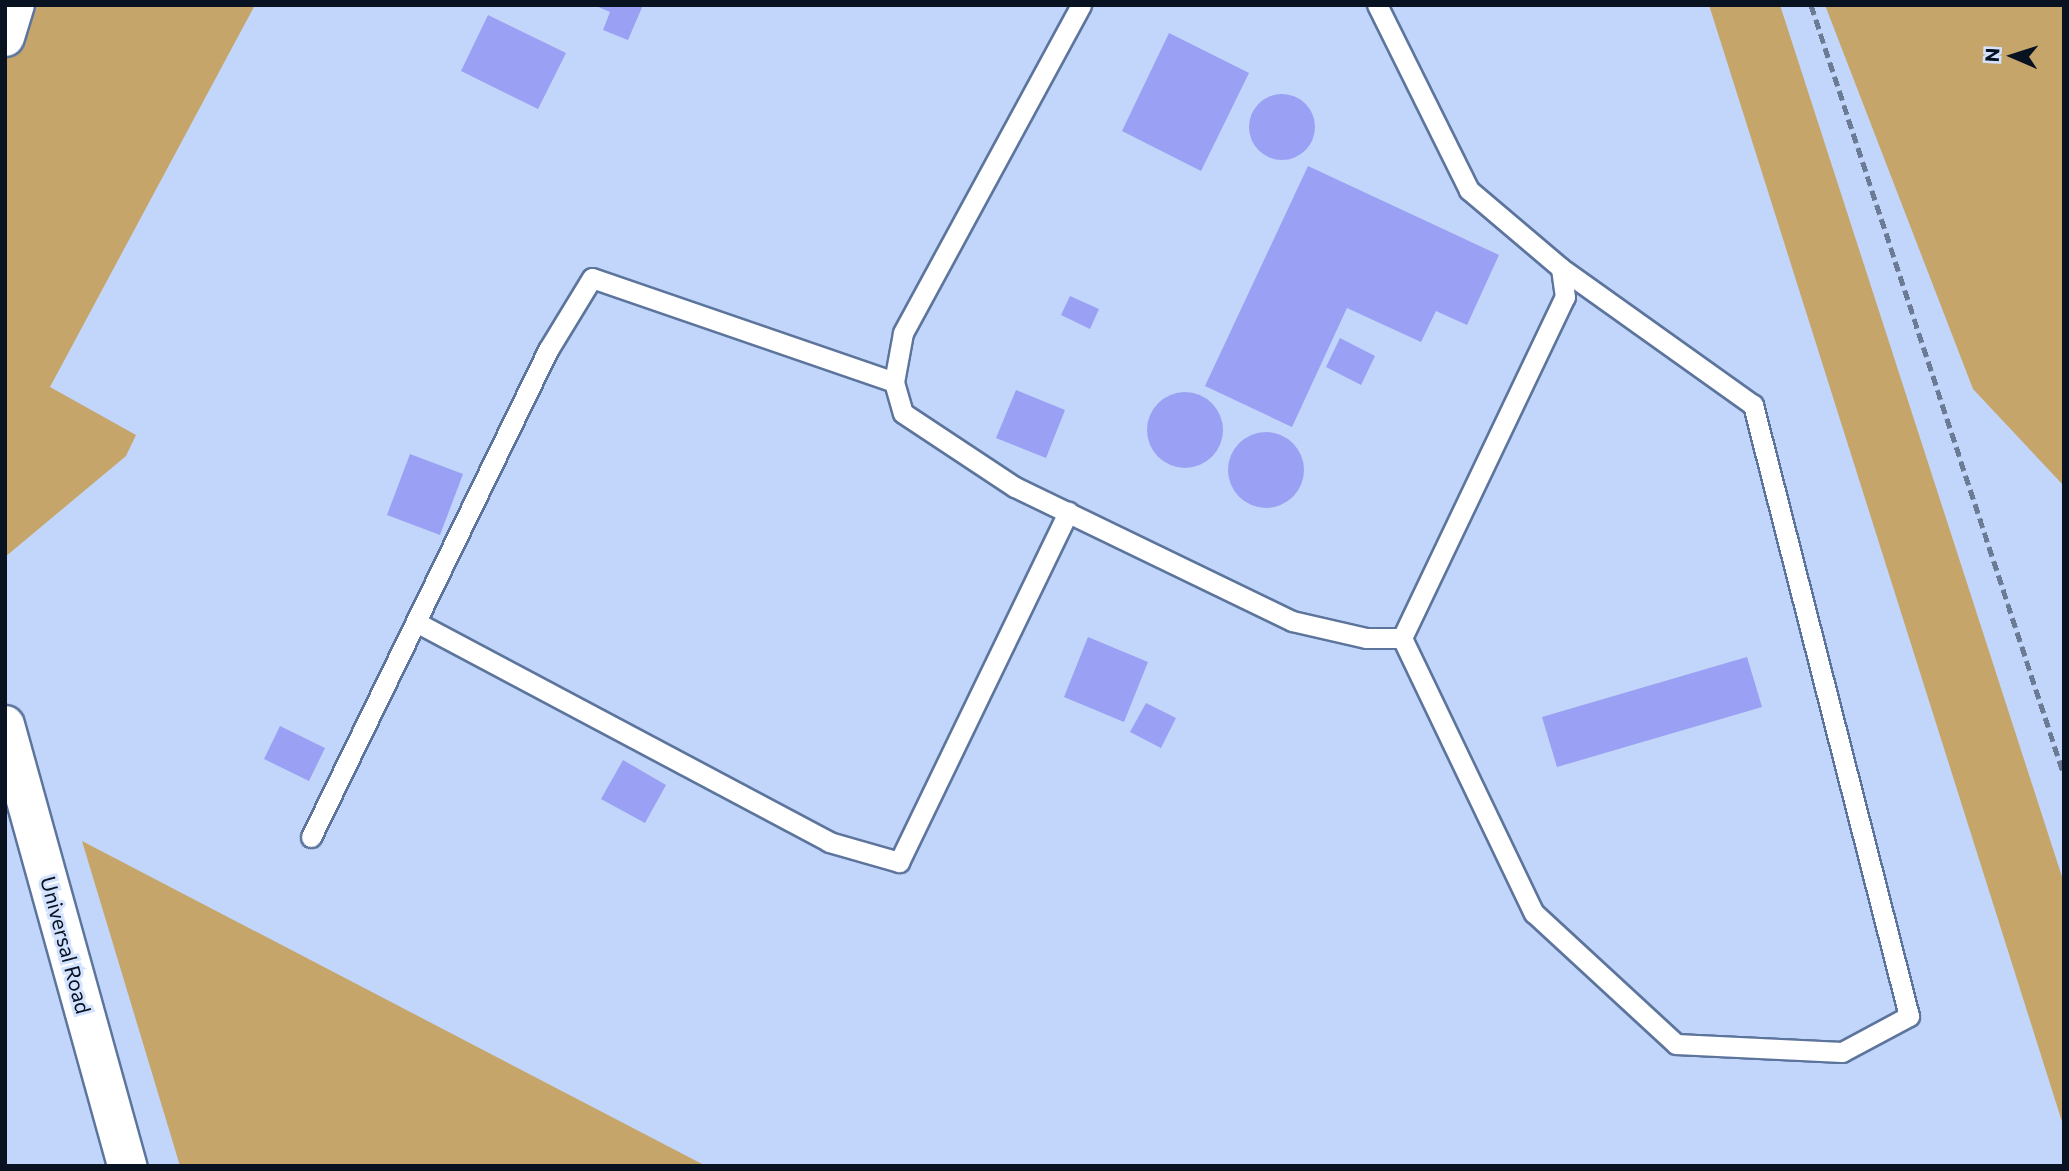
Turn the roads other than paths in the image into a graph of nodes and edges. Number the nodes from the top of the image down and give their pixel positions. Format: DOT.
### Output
graph roads {
  1 [pos="15,5"];
  2 [pos="1081,5"];
  3 [pos="1377,5"];
  4 [pos="5,37"];
  5 [pos="1561,268"];
  6 [pos="894,382"];
  7 [pos="1068,512"];
  8 [pos="416,622"];
  9 [pos="1402,638"];
  10 [pos="5,725"];
  11 [pos="312,837"];
  12 [pos="127,1166"];
  1 -- 4 [label="street"];
  2 -- 6 [label="lane"];
  3 -- 5 [label="lane"];
  5 -- 9 [label="lane"];
  5 -- 9 [label="lane"];
  6 -- 7 [label="lane"];
  6 -- 8 [label="lane"];
  7 -- 8 [label="lane"];
  7 -- 9 [label="lane"];
  8 -- 11 [label="lane"];
  10 -- 12 [label="street, Universal Road"];
}
